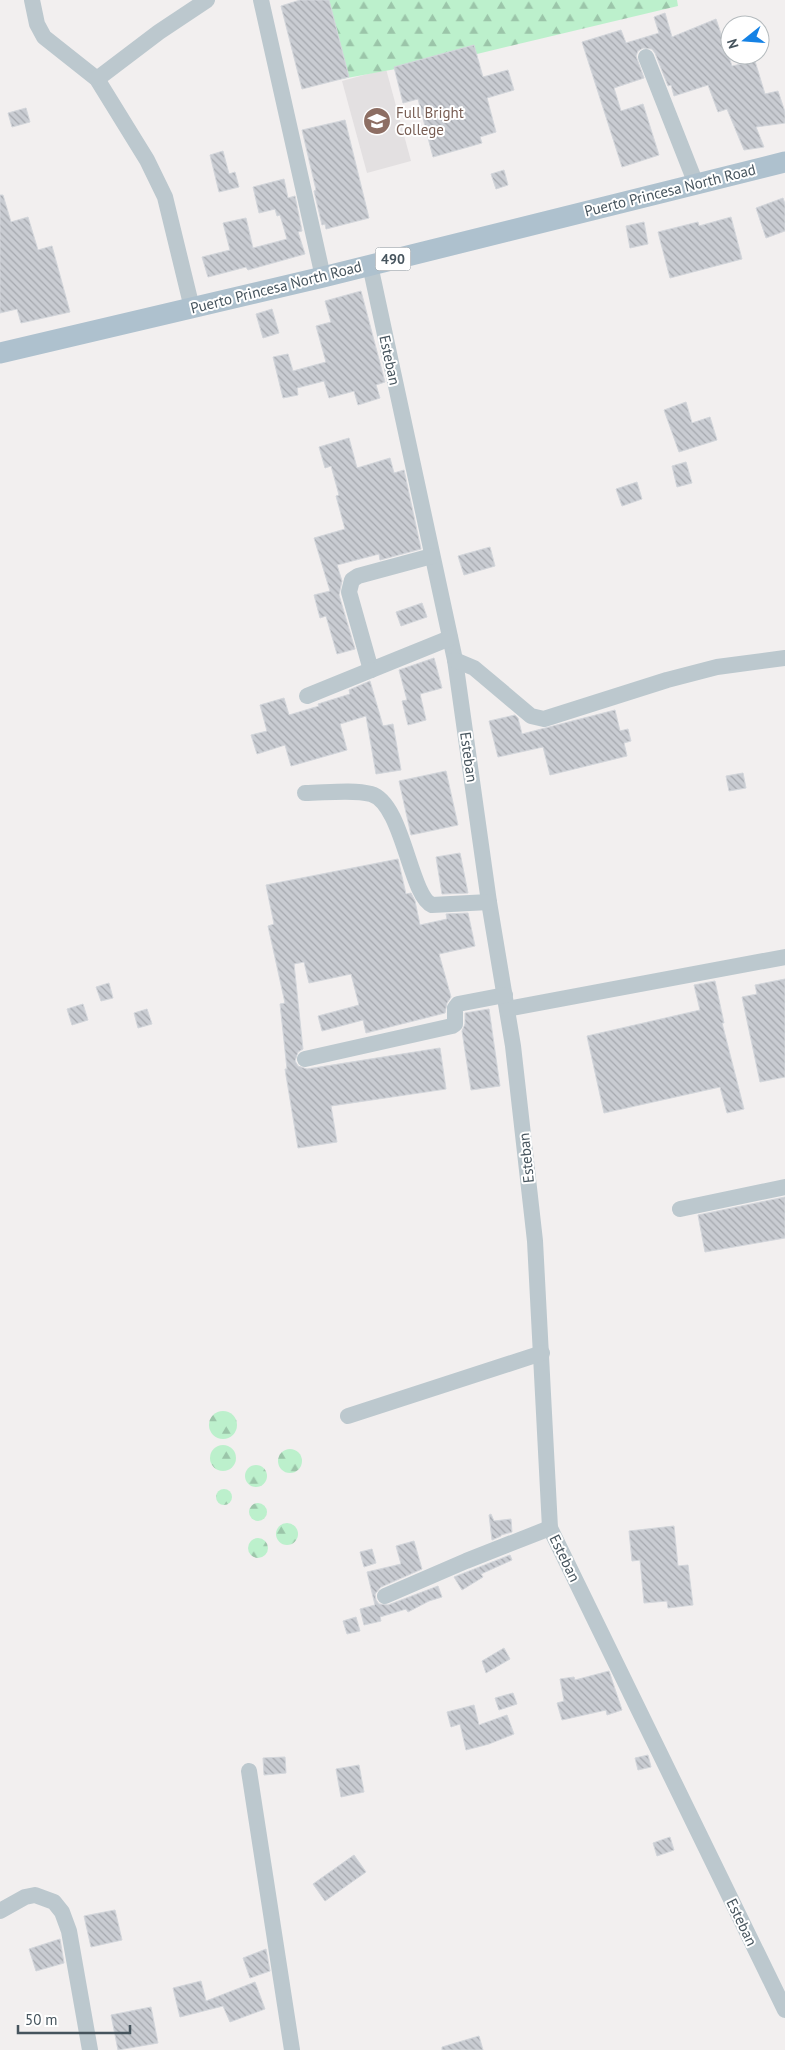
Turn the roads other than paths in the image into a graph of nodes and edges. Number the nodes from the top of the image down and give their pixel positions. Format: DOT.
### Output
graph roads {
  1 [pos="32,0"];
  2 [pos="207,0"];
  3 [pos="248,0"];
  4 [pos="263,7"];
  5 [pos="646,58"];
  6 [pos="97,79"];
  7 [pos="785,162"];
  8 [pos="696,184"];
  9 [pos="370,264"];
  10 [pos="323,277"];
  11 [pos="192,308"];
  12 [pos="0,353"];
  13 [pos="432,556"];
  14 [pos="450,638"];
  15 [pos="785,658"];
  16 [pos="455,660"];
  17 [pos="370,670"];
  18 [pos="307,696"];
  19 [pos="305,793"];
  20 [pos="489,902"];
  21 [pos="785,958"];
  22 [pos="506,1002"];
  23 [pos="305,1059"];
  24 [pos="785,1188"];
  25 [pos="680,1209"];
  26 [pos="542,1353"];
  27 [pos="348,1416"];
  28 [pos="550,1528"];
  29 [pos="385,1596"];
  30 [pos="249,1771"];
  31 [pos="0,1911"];
  32 [pos="785,2010"];
  33 [pos="90,2050"];
  34 [pos="292,2050"];
  1 -- 6 [label="street"];
  2 -- 6 [label="street"];
  3 -- 4 [label="street"];
  4 -- 10 [label="street"];
  5 -- 8 [label="street"];
  6 -- 11 [label="street"];
  7 -- 8 [label="main road, Puerto Princesa North Road / 490"];
  8 -- 9 [label="main road, Puerto Princesa North Road / 490"];
  9 -- 10 [label="main road, Puerto Princesa North Road / 490"];
  9 -- 13 [label="street, Esteban"];
  10 -- 11 [label="main road, Puerto Princesa North Road / 490"];
  11 -- 12 [label="main road, Puerto Princesa North Road / 490"];
  13 -- 14 [label="street, Esteban"];
  13 -- 17 [label="street"];
  14 -- 16 [label="street, Esteban"];
  14 -- 17 [label="street"];
  15 -- 16 [label="street"];
  16 -- 20 [label="street, Esteban"];
  17 -- 18 [label="street"];
  19 -- 20 [label="street"];
  20 -- 22 [label="street, Esteban"];
  21 -- 22 [label="street"];
  22 -- 23 [label="street"];
  22 -- 26 [label="street, Esteban"];
  24 -- 25 [label="street"];
  26 -- 27 [label="street"];
  26 -- 28 [label="street, Esteban"];
  28 -- 29 [label="street"];
  28 -- 32 [label="street, Esteban"];
  30 -- 34 [label="street"];
  31 -- 33 [label="street"];
}
